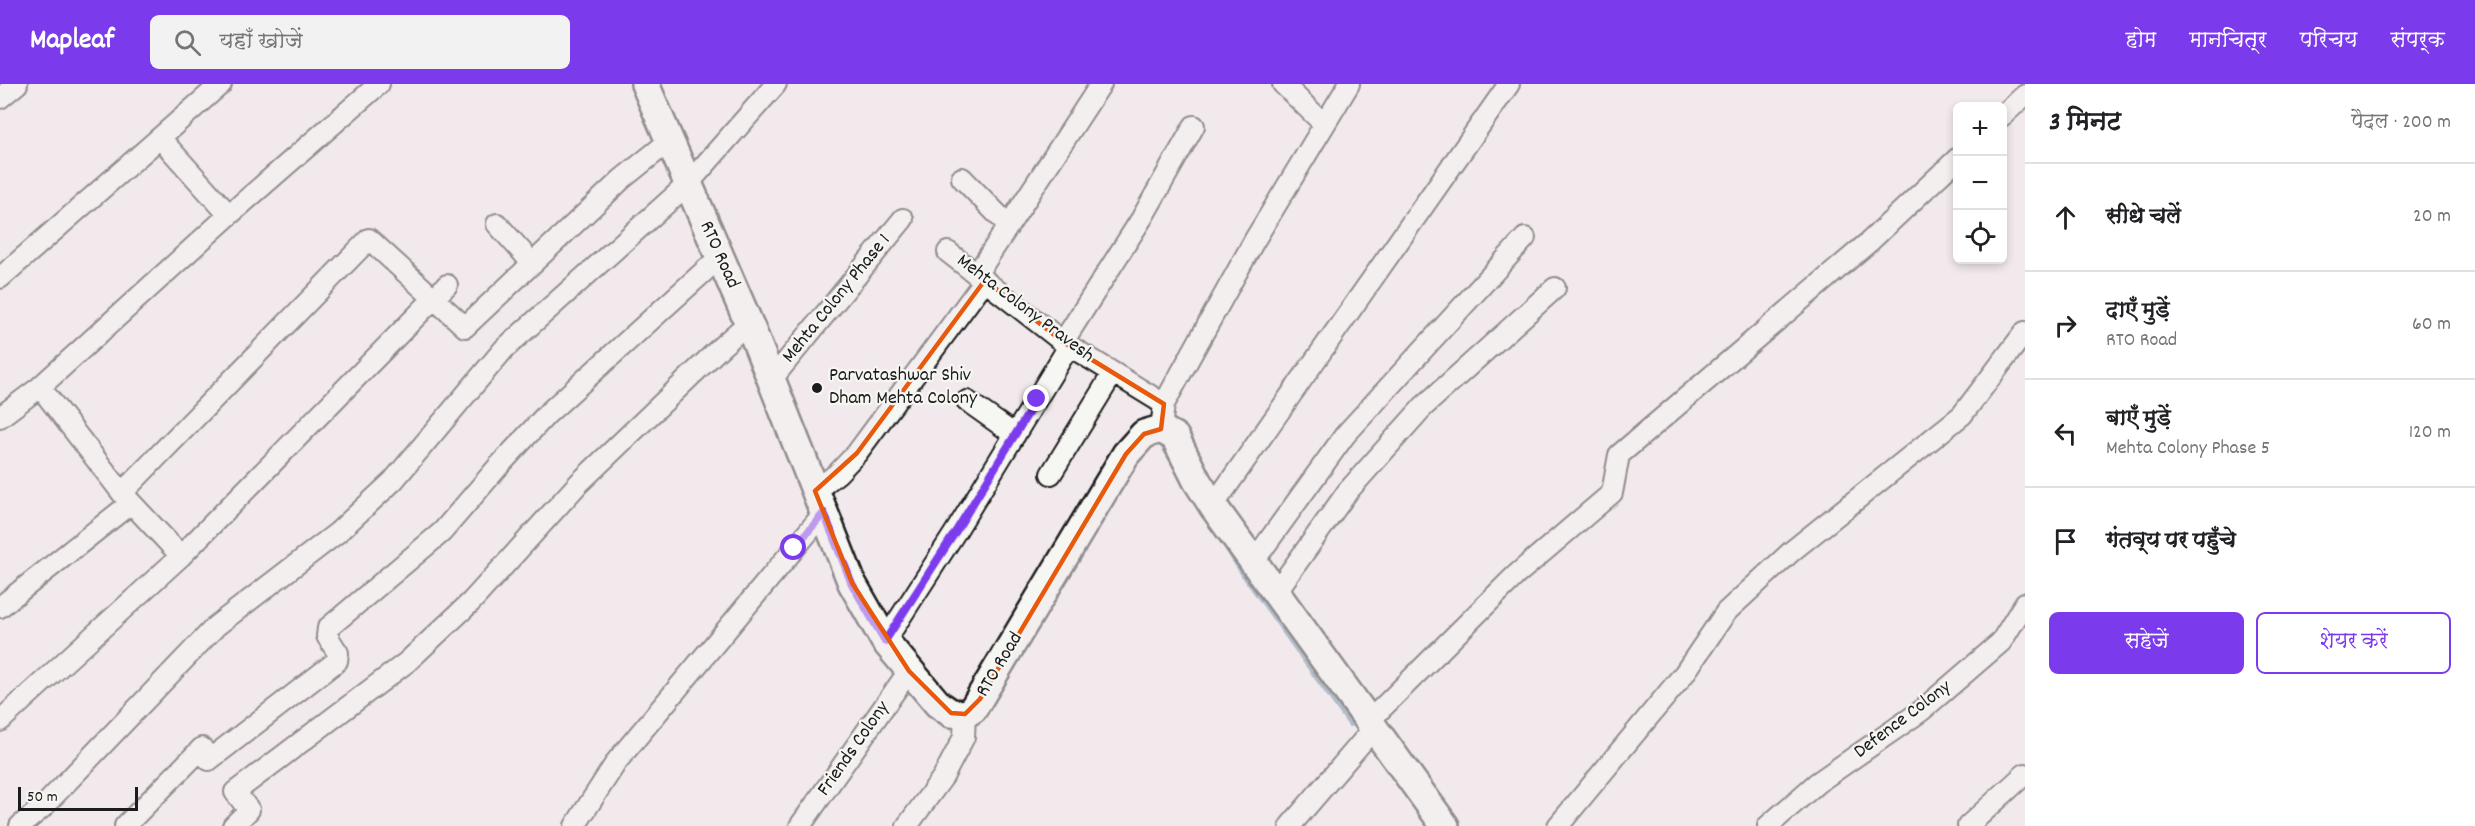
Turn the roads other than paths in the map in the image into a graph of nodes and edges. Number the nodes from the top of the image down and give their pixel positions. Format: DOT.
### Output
graph roads {
  1 [pos="17,84"];
  2 [pos="220,84"];
  3 [pos="379,84"];
  4 [pos="645,84"];
  5 [pos="776,84"];
  6 [pos="1101,84"];
  7 [pos="1283,84"];
  8 [pos="1348,84"];
  9 [pos="1509,84"];
  10 [pos="2025,95"];
  11 [pos="0,98"];
  12 [pos="2007,111"];
  13 [pos="1324,124"];
  14 [pos="1194,126"];
  15 [pos="160,138"];
  16 [pos="668,142"];
  17 [pos="1953,163"];
  18 [pos="962,178"];
  19 [pos="688,184"];
  20 [pos="229,215"];
  21 [pos="903,219"];
  22 [pos="497,224"];
  23 [pos="1008,225"];
  24 [pos="1525,238"];
  25 [pos="948,252"];
  26 [pos="720,257"];
  27 [pos="533,264"];
  28 [pos="981,277"];
  29 [pos="0,278"];
  30 [pos="447,285"];
  31 [pos="1555,288"];
  32 [pos="433,300"];
  33 [pos="750,326"];
  34 [pos="2025,332"];
  35 [pos="1066,344"];
  36 [pos="1113,374"];
  37 [pos="772,379"];
  38 [pos="40,387"];
  39 [pos="967,401"];
  40 [pos="0,417"];
  41 [pos="1162,417"];
  42 [pos="1015,435"];
  43 [pos="1051,474"];
  44 [pos="126,498"];
  45 [pos="819,502"];
  46 [pos="1213,506"];
  47 [pos="181,556"];
  48 [pos="1254,561"];
  49 [pos="1276,592"];
  50 [pos="2025,603"];
  51 [pos="0,607"];
  52 [pos="885,641"];
  53 [pos="909,671"];
  54 [pos="965,714"];
  55 [pos="0,721"];
  56 [pos="1372,724"];
  57 [pos="2025,774"];
  58 [pos="20,826"];
  59 [pos="125,826"];
  60 [pos="233,826"];
  61 [pos="575,826"];
  62 [pos="800,826"];
  63 [pos="908,826"];
  64 [pos="1290,826"];
  65 [pos="1445,826"];
  66 [pos="1558,826"];
  67 [pos="1768,826"];
  68 [pos="1968,826"];
  1 -- 11 [label="street"];
  2 -- 15 [label="street"];
  3 -- 20 [label="street"];
  4 -- 16 [label="street, RTO Road"];
  5 -- 19 [label="street"];
  6 -- 23 [label="street"];
  7 -- 13 [label="street"];
  8 -- 13 [label="street"];
  9 -- 46 [label="street"];
  10 -- 12 [label="street"];
  13 -- 41 [label="street"];
  14 -- 35 [label="street"];
  15 -- 20 [label="street"];
  15 -- 29 [label="street"];
  16 -- 19 [label="street, RTO Road"];
  16 -- 27 [label="street"];
  17 -- 56 [label="street"];
  18 -- 23 [label="street"];
  19 -- 26 [label="street, RTO Road"];
  19 -- 58 [label="street"];
  20 -- 38 [label="street"];
  21 -- 37 [label="street, Mehta Colony Phase 1"];
  22 -- 27 [label="street"];
  23 -- 28 [label="street"];
  24 -- 48 [label="street"];
  25 -- 28 [label="street, Mehta Colony Pravesh"];
  26 -- 33 [label="street, RTO Road"];
  26 -- 59 [label="street"];
  27 -- 32 [label="street"];
  28 -- 35 [label="street, Mehta Colony Pravesh"];
  28 -- 45 [label="street"];
  30 -- 32 [label="street"];
  31 -- 49 [label="street"];
  32 -- 44 [label="street"];
  32 -- 47 [label="street"];
  33 -- 37 [label="street, RTO Road"];
  33 -- 60 [label="street"];
  34 -- 66 [label="street"];
  35 -- 36 [label="street, Mehta Colony Pravesh"];
  35 -- 42 [label="street"];
  36 -- 41 [label="street, Mehta Colony Pravesh"];
  36 -- 43 [label="street"];
  37 -- 45 [label="street, RTO Road"];
  38 -- 40 [label="street"];
  38 -- 44 [label="street"];
  39 -- 42 [label="street"];
  41 -- 46 [label="street"];
  41 -- 54 [label="street, RTO Road"];
  42 -- 52 [label="street"];
  44 -- 47 [label="street"];
  44 -- 51 [label="street"];
  45 -- 52 [label="street, RTO Road"];
  45 -- 61 [label="street"];
  46 -- 48 [label="street"];
  47 -- 55 [label="street"];
  48 -- 49 [label="street"];
  49 -- 56 [label="street"];
  50 -- 67 [label="street, Defence Colony"];
  52 -- 53 [label="street, RTO Road"];
  53 -- 54 [label="street, RTO Road"];
  53 -- 62 [label="street, Friends Colony"];
  54 -- 63 [label="street"];
  56 -- 64 [label="street"];
  56 -- 65 [label="street"];
  57 -- 68 [label="street"];
}
